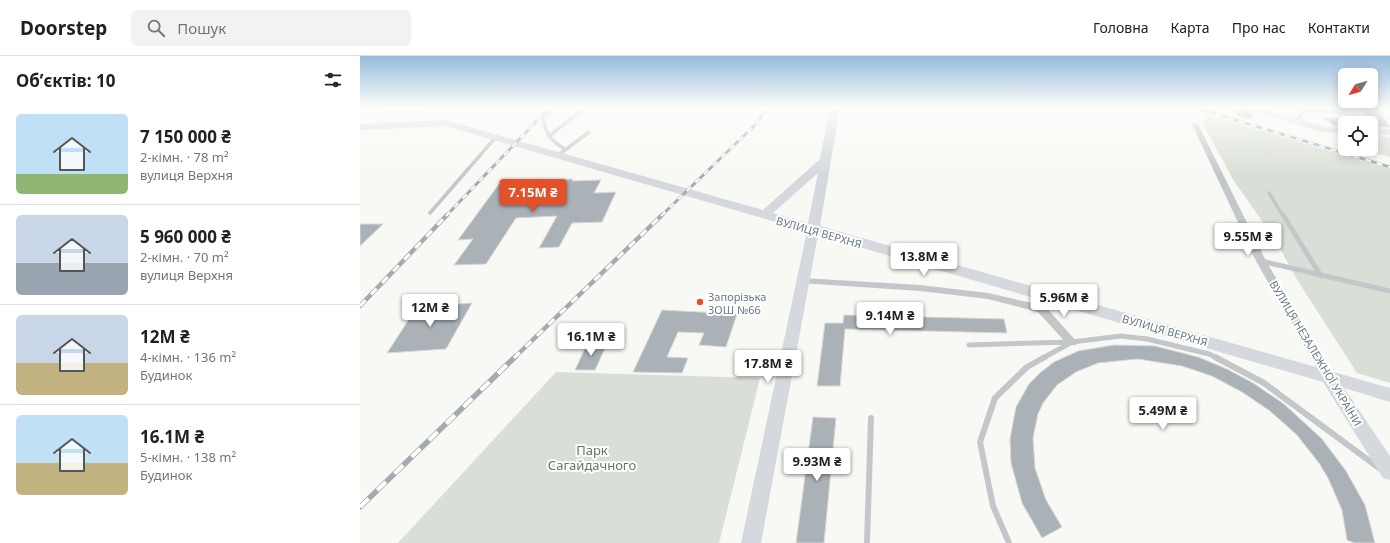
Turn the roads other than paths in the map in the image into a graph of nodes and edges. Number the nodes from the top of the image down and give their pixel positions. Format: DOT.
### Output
graph roads {
  1 [pos="467,130"];
  2 [pos="547,130"];
  3 [pos="557,130"];
  4 [pos="831,130"];
  5 [pos="1198,130"];
  6 [pos="1324,130"];
  7 [pos="1338,130"];
  8 [pos="1378,131"];
  9 [pos="589,132"];
  10 [pos="1390,132"];
  11 [pos="549,136"];
  12 [pos="495,138"];
  13 [pos="561,152"];
  14 [pos="826,160"];
  15 [pos="1269,193"];
  16 [pos="430,213"];
  17 [pos="763,216"];
  18 [pos="813,230"];
  19 [pos="1261,260"];
  20 [pos="1321,276"];
  21 [pos="802,281"];
  22 [pos="1390,291"];
  23 [pos="1072,342"];
  24 [pos="969,345"];
  25 [pos="1328,377"];
  26 [pos="1390,395"];
  27 [pos="871,418"];
  28 [pos="1390,472"];
  29 [pos="1390,476"];
  30 [pos="750,543"];
  31 [pos="867,543"];
  32 [pos="1009,543"];
  1 -- 12 [label="street, ВУЛИЦЯ ВЕРХНЯ"];
  2 -- 11 [label="lane"];
  3 -- 11 [label="lane"];
  4 -- 14 [label="street"];
  5 -- 19 [label="street, ВУЛИЦЯ НЕЗАЛЕЖНОЇ УКРАЇНИ"];
  6 -- 7 [label="street"];
  8 -- 10 [label="street"];
  9 -- 13 [label="lane"];
  11 -- 13 [label="lane"];
  12 -- 13 [label="street, ВУЛИЦЯ ВЕРХНЯ"];
  12 -- 16 [label="lane"];
  13 -- 17 [label="street, ВУЛИЦЯ ВЕРХНЯ"];
  14 -- 17 [label="street"];
  14 -- 18 [label="street"];
  15 -- 20 [label="lane"];
  17 -- 18 [label="street, ВУЛИЦЯ ВЕРХНЯ"];
  18 -- 21 [label="street"];
  18 -- 25 [label="street, ВУЛИЦЯ ВЕРХНЯ"];
  19 -- 20 [label="lane"];
  19 -- 25 [label="street, ВУЛИЦЯ НЕЗАЛЕЖНОЇ УКРАЇНИ"];
  20 -- 22 [label="lane"];
  21 -- 23 [label="street"];
  21 -- 30 [label="street"];
  23 -- 24 [label="lane"];
  23 -- 29 [label="lane"];
  23 -- 32 [label="lane"];
  25 -- 26 [label="street, ВУЛИЦЯ ВЕРХНЯ"];
  25 -- 28 [label="street, ВУЛИЦЯ НЕЗАЛЕЖНОЇ УКРАЇНИ"];
  27 -- 31 [label="lane"];
}
